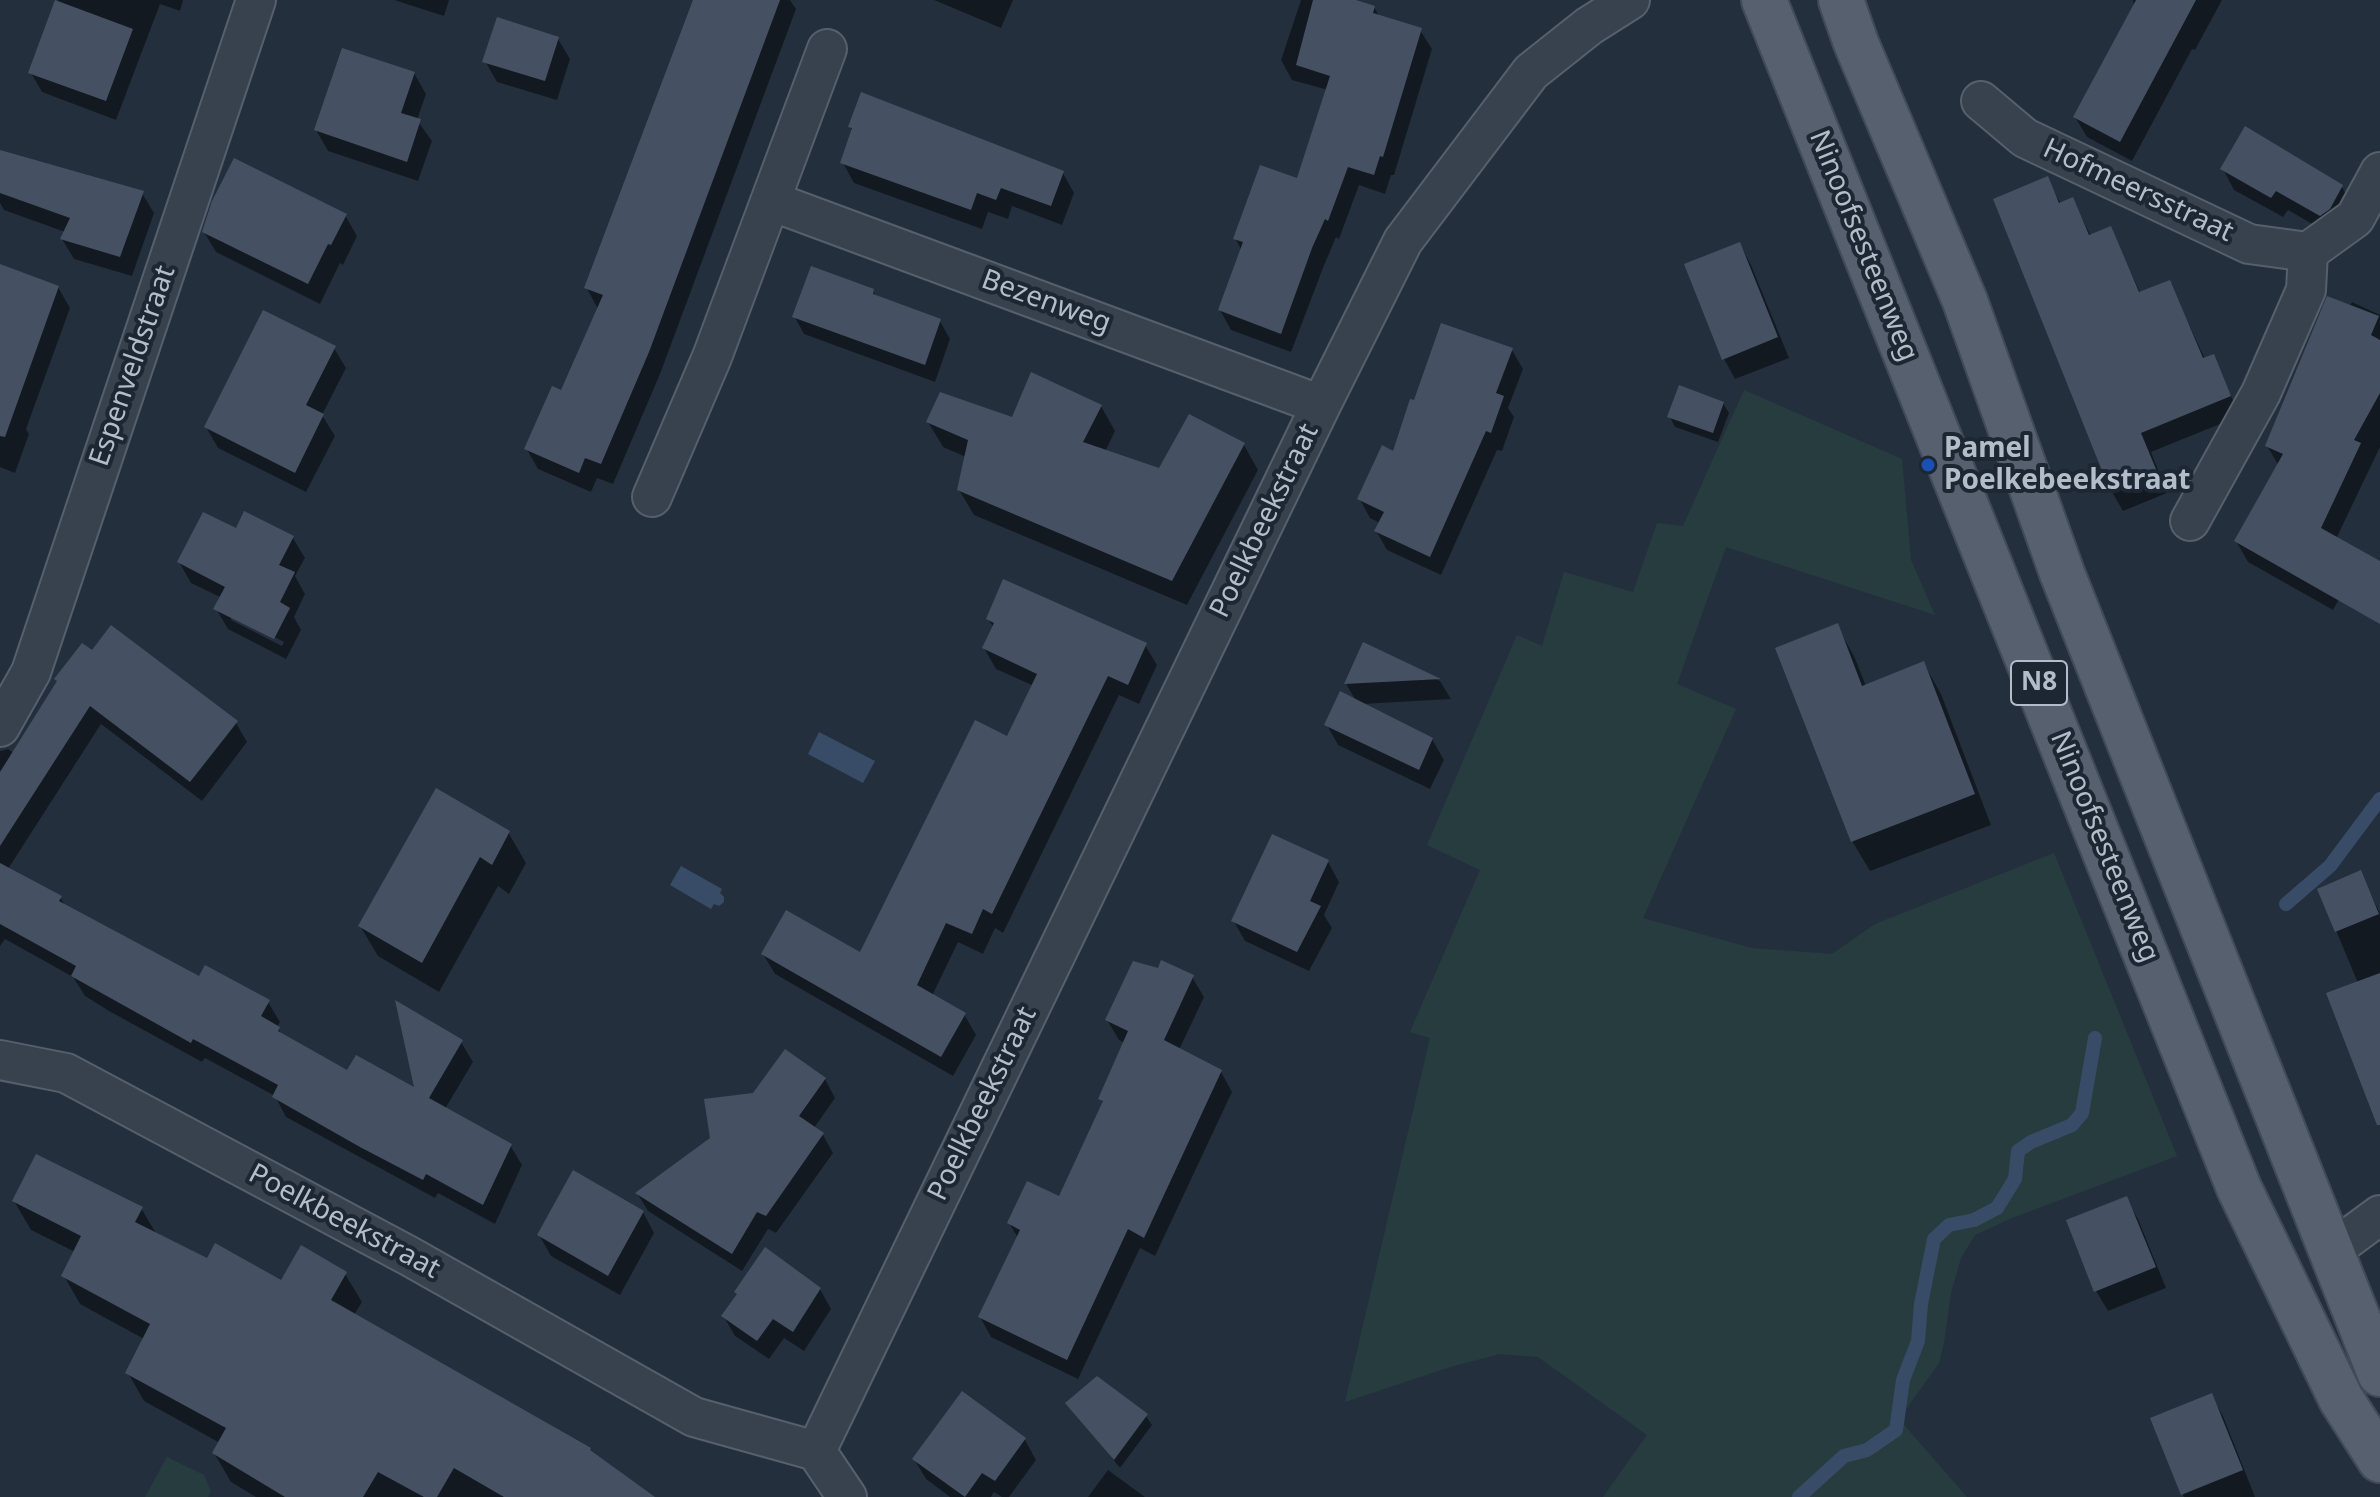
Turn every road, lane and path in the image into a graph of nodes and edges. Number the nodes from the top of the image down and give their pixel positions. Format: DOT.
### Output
graph roads {
  1 [pos="256,0"];
  2 [pos="1630,0"];
  3 [pos="1764,0"];
  4 [pos="1841,0"];
  5 [pos="827,49"];
  6 [pos="1981,101"];
  7 [pos="2380,172"];
  8 [pos="771,201"];
  9 [pos="2308,252"];
  10 [pos="1321,405"];
  11 [pos="652,497"];
  12 [pos="2190,521"];
  13 [pos="0,727"];
  14 [pos="0,1060"];
  15 [pos="2380,1215"];
  16 [pos="2331,1251"];
  17 [pos="2380,1374"];
  18 [pos="816,1451"];
  19 [pos="2380,1460"];
  20 [pos="847,1497"];
  1 -- 13 [label="street, Espenveldstraat"];
  2 -- 10 [label="street, Poelkbeekstraat"];
  3 -- 19 [label="main road, Ninoofsesteenweg / N8"];
  4 -- 16 [label="main road, N8"];
  5 -- 8 [label="street"];
  6 -- 9 [label="street, Hofmeersstraat"];
  7 -- 9 [label="street"];
  8 -- 10 [label="street, Bezenweg"];
  8 -- 11 [label="street"];
  9 -- 12 [label="street"];
  10 -- 18 [label="street, Poelkbeekstraat"];
  14 -- 18 [label="street, Poelkbeekstraat"];
  15 -- 16 [label="street"];
  16 -- 17 [label="main road, N8"];
  18 -- 20 [label="street"];
}
